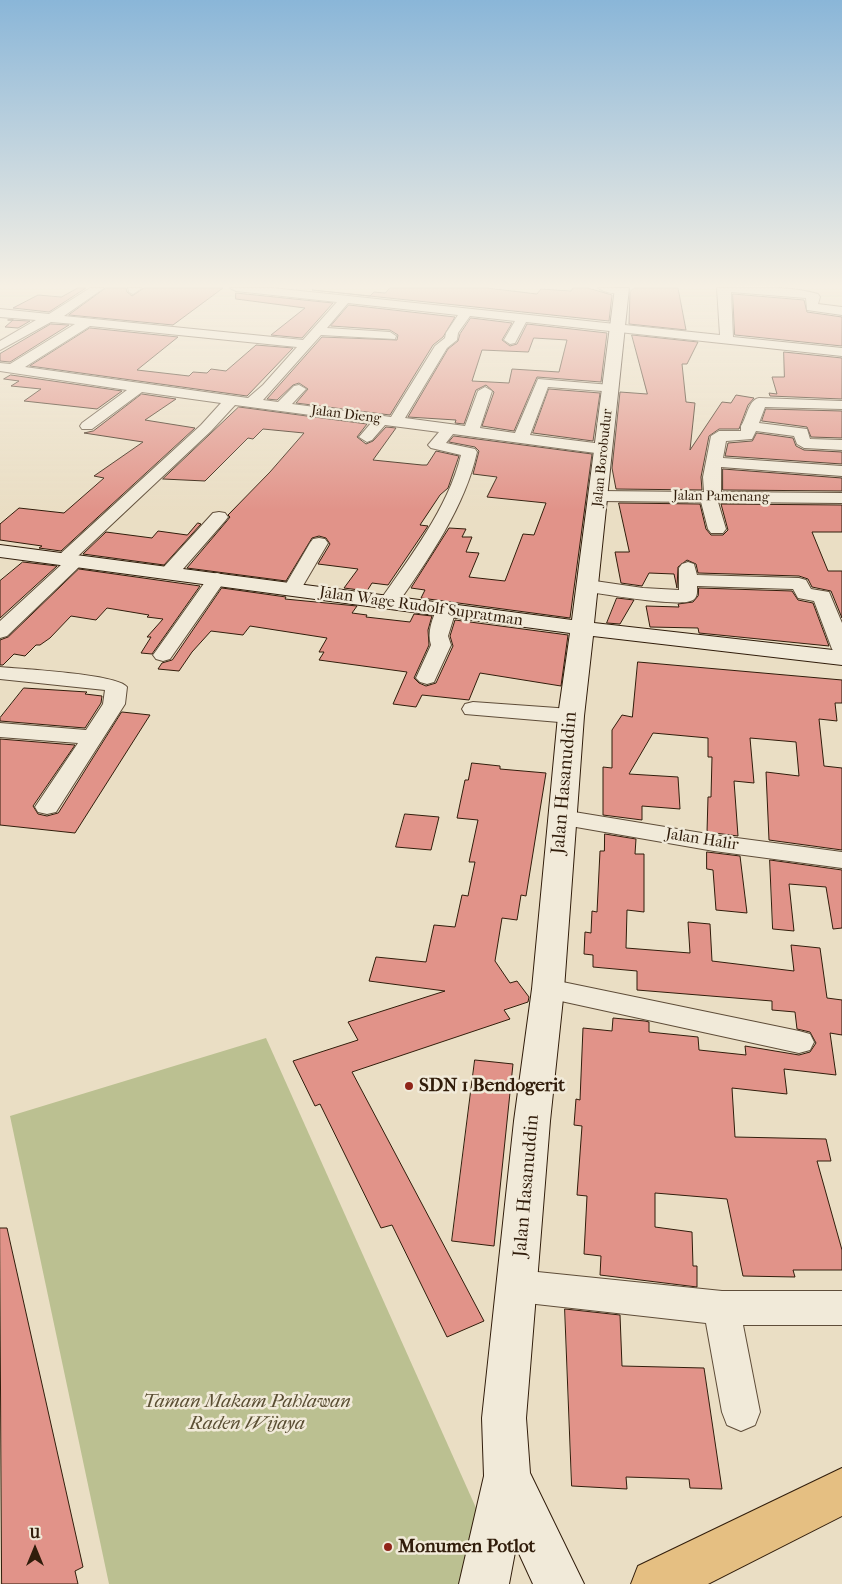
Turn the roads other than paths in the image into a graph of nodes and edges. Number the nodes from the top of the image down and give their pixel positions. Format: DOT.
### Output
graph roads {
  1 [pos="291,362"];
  2 [pos="431,362"];
  3 [pos="614,362"];
  4 [pos="3,367"];
  5 [pos="139,388"];
  6 [pos="299,388"];
  7 [pos="611,388"];
  8 [pos="485,391"];
  9 [pos="232,400"];
  10 [pos="251,403"];
  11 [pos="842,405"];
  12 [pos="281,407"];
  13 [pos="389,420"];
  14 [pos="87,426"];
  15 [pos="748,426"];
  16 [pos="450,428"];
  17 [pos="471,431"];
  18 [pos="367,437"];
  19 [pos="521,438"];
  20 [pos="842,445"];
  21 [pos="603,449"];
  22 [pos="714,462"];
  23 [pos="842,471"];
  24 [pos="600,496"];
  25 [pos="711,497"];
  26 [pos="842,498"];
  27 [pos="219,517"];
  28 [pos="717,529"];
  29 [pos="319,543"];
  30 [pos="0,551"];
  31 [pos="70,560"];
  32 [pos="169,573"];
  33 [pos="217,579"];
  34 [pos="588,586"];
  35 [pos="292,589"];
  36 [pos="389,602"];
  37 [pos="446,610"];
  38 [pos="582,628"];
  39 [pos="0,632"];
  40 [pos="842,649"];
  41 [pos="163,655"];
  42 [pos="842,658"];
  43 [pos="0,674"];
  44 [pos="427,678"];
  45 [pos="473,709"];
  46 [pos="571,716"];
  47 [pos="0,730"];
  48 [pos="93,737"];
  49 [pos="47,807"];
  50 [pos="562,818"];
  51 [pos="842,860"];
  52 [pos="548,989"];
  53 [pos="799,1042"];
  54 [pos="518,1286"];
  55 [pos="722,1308"];
  56 [pos="842,1308"];
  57 [pos="741,1412"];
  58 [pos="507,1476"];
  59 [pos="842,1491"];
  60 [pos="484,1584"];
  61 [pos="559,1584"];
  62 [pos="656,1584"];
  1 -- 10 [label="street"];
  2 -- 13 [label="street"];
  3 -- 7 [label="street, Jalan Borobudur"];
  4 -- 5 [label="street, Jalan Dieng"];
  5 -- 9 [label="street, Jalan Dieng"];
  5 -- 14 [label="street"];
  6 -- 12 [label="street"];
  7 -- 19 [label="street"];
  7 -- 21 [label="street, Jalan Borobudur"];
  8 -- 17 [label="street"];
  9 -- 10 [label="street, Jalan Dieng"];
  9 -- 31 [label="street"];
  10 -- 12 [label="street, Jalan Dieng"];
  11 -- 15 [label="street"];
  12 -- 13 [label="street, Jalan Dieng"];
  13 -- 16 [label="street, Jalan Dieng"];
  13 -- 18 [label="street"];
  15 -- 20 [label="street"];
  15 -- 22 [label="street"];
  16 -- 17 [label="street, Jalan Dieng"];
  16 -- 36 [label="street"];
  17 -- 19 [label="street, Jalan Dieng"];
  19 -- 21 [label="street, Jalan Dieng"];
  21 -- 24 [label="street, Jalan Borobudur"];
  22 -- 23 [label="street"];
  22 -- 25 [label="street"];
  24 -- 25 [label="street, Jalan Pamenang"];
  24 -- 34 [label="street, Jalan Borobudur"];
  25 -- 26 [label="street, Jalan Pamenang"];
  25 -- 28 [label="street"];
  27 -- 32 [label="street"];
  29 -- 35 [label="street"];
  30 -- 31 [label="street, Jalan Wage Rudolf Supratman"];
  31 -- 32 [label="street, Jalan Wage Rudolf Supratman"];
  31 -- 39 [label="street"];
  32 -- 33 [label="street, Jalan Wage Rudolf Supratman"];
  33 -- 35 [label="street, Jalan Wage Rudolf Supratman"];
  33 -- 41 [label="street"];
  34 -- 38 [label="street, Jalan Borobudur"];
  34 -- 40 [label="street"];
  35 -- 36 [label="street, Jalan Wage Rudolf Supratman"];
  36 -- 37 [label="street, Jalan Wage Rudolf Supratman"];
  37 -- 38 [label="street, Jalan Wage Rudolf Supratman"];
  37 -- 44 [label="street"];
  38 -- 42 [label="street, Jalan Wage Rudolf Supratman"];
  38 -- 46 [label="street, Jalan Hasanuddin"];
  43 -- 48 [label="street"];
  45 -- 46 [label="street"];
  46 -- 50 [label="street, Jalan Hasanuddin"];
  47 -- 48 [label="street"];
  48 -- 49 [label="street"];
  50 -- 51 [label="street, Jalan Halir"];
  50 -- 52 [label="street, Jalan Hasanuddin"];
  52 -- 53 [label="street"];
  52 -- 54 [label="street, Jalan Hasanuddin"];
  54 -- 55 [label="street"];
  54 -- 58 [label="street, Jalan Hasanuddin"];
  55 -- 56 [label="street"];
  55 -- 57 [label="street"];
  58 -- 60 [label="street"];
  58 -- 61 [label="street, Jalan Hasanuddin"];
  59 -- 62 [label="main road"];
}
